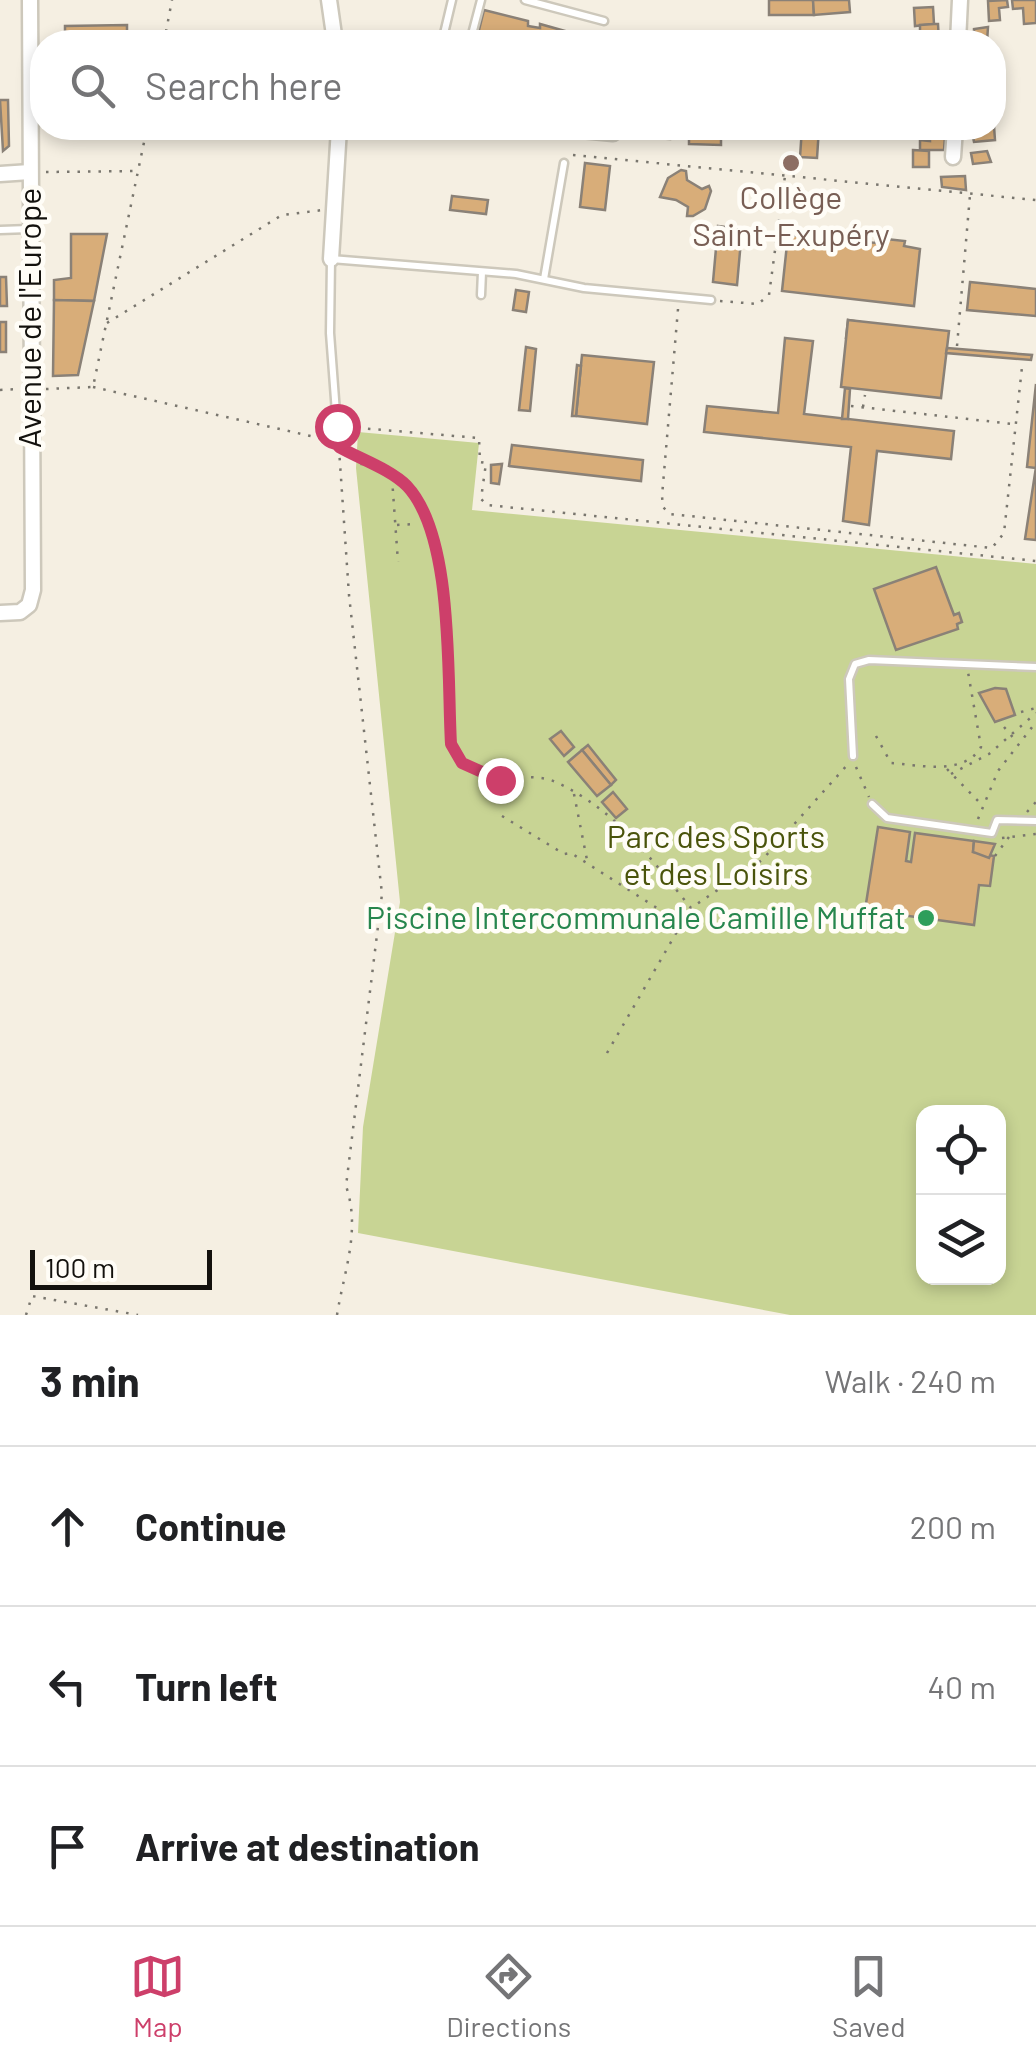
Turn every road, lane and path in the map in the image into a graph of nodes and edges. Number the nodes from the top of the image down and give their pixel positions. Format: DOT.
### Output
graph roads {
  1 [pos="30,0"];
  2 [pos="172,0"];
  3 [pos="329,0"];
  4 [pos="452,0"];
  5 [pos="480,0"];
  6 [pos="525,0"];
  7 [pos="960,0"];
  8 [pos="604,21"];
  9 [pos="33,30"];
  10 [pos="166,30"];
  11 [pos="333,30"];
  12 [pos="445,30"];
  13 [pos="473,30"];
  14 [pos="959,30"];
  15 [pos="32,140"];
  16 [pos="145,140"];
  17 [pos="338,140"];
  18 [pos="954,140"];
  19 [pos="954,157"];
  20 [pos="564,163"];
  21 [pos="139,171"];
  22 [pos="30,172"];
  23 [pos="0,174"];
  24 [pos="785,174"];
  25 [pos="970,194"];
  26 [pos="1036,200"];
  27 [pos="334,210"];
  28 [pos="0,230"];
  29 [pos="30,230"];
  30 [pos="331,258"];
  31 [pos="482,272"];
  32 [pos="544,279"];
  33 [pos="481,295"];
  34 [pos="679,297"];
  35 [pos="711,300"];
  36 [pos="106,324"];
  37 [pos="956,346"];
  38 [pos="1022,367"];
  39 [pos="93,387"];
  40 [pos="30,389"];
  41 [pos="0,390"];
  42 [pos="864,395"];
  43 [pos="851,406"];
  44 [pos="862,408"];
  45 [pos="1016,424"];
  46 [pos="337,426"];
  47 [pos="339,447"];
  48 [pos="392,476"];
  49 [pos="385,522"];
  50 [pos="395,522"];
  51 [pos="416,524"];
  52 [pos="1036,561"];
  53 [pos="398,562"];
  54 [pos="0,613"];
  55 [pos="968,666"];
  56 [pos="1036,667"];
  57 [pos="1036,711"];
  58 [pos="1021,712"];
  59 [pos="1036,722"];
  60 [pos="1004,727"];
  61 [pos="1010,734"];
  62 [pos="876,736"];
  63 [pos="1017,742"];
  64 [pos="852,756"];
  65 [pos="946,768"];
  66 [pos="951,774"];
  67 [pos="574,793"];
  68 [pos="872,804"];
  69 [pos="982,805"];
  70 [pos="502,816"];
  71 [pos="1036,821"];
  72 [pos="976,830"];
  73 [pos="992,833"];
  74 [pos="1036,834"];
  75 [pos="1009,837"];
  76 [pos="996,856"];
  77 [pos="588,864"];
  78 [pos="691,908"];
  79 [pos="682,924"];
  80 [pos="607,1053"];
  81 [pos="26,1315"];
  82 [pos="138,1315"];
  83 [pos="337,1315"];
  1 -- 9 [label="street, Avenue de l'Europe"];
  2 -- 10 [label="path"];
  3 -- 11 [label="street"];
  4 -- 12 [label="lane"];
  5 -- 13 [label="lane"];
  6 -- 8 [label="lane"];
  7 -- 14 [label="street"];
  15 -- 22 [label="street, Avenue de l'Europe"];
  16 -- 21 [label="path"];
  17 -- 27 [label="street"];
  18 -- 19 [label="street"];
  20 -- 24 [label="path"];
  20 -- 32 [label="lane"];
  21 -- 22 [label="path"];
  21 -- 36 [label="path"];
  22 -- 23 [label="street"];
  22 -- 29 [label="street, Avenue de l'Europe"];
  24 -- 25 [label="path"];
  24 -- 35 [label="path"];
  25 -- 26 [label="path"];
  25 -- 37 [label="path"];
  27 -- 30 [label="street"];
  27 -- 36 [label="path"];
  28 -- 29 [label="lane"];
  29 -- 40 [label="street, Avenue de l'Europe"];
  30 -- 31 [label="lane"];
  30 -- 46 [label="lane"];
  31 -- 32 [label="lane"];
  31 -- 33 [label="lane"];
  32 -- 34 [label="lane"];
  34 -- 35 [label="lane"];
  34 -- 45 [label="path"];
  36 -- 39 [label="path"];
  38 -- 45 [label="path"];
  39 -- 40 [label="path"];
  39 -- 47 [label="path"];
  40 -- 41 [label="path"];
  40 -- 54 [label="street, Avenue de l'Europe"];
  42 -- 44 [label="path"];
  43 -- 44 [label="path"];
  44 -- 45 [label="path"];
  46 -- 47 [label="path"];
  46 -- 52 [label="path"];
  47 -- 48 [label="path"];
  47 -- 83 [label="path"];
  48 -- 50 [label="path"];
  48 -- 67 [label="path"];
  49 -- 50 [label="path"];
  50 -- 51 [label="path"];
  50 -- 53 [label="path"];
  55 -- 56 [label="lane"];
  55 -- 64 [label="lane"];
  55 -- 65 [label="path"];
  57 -- 58 [label="path"];
  57 -- 61 [label="path"];
  59 -- 63 [label="path"];
  60 -- 61 [label="path"];
  61 -- 63 [label="path"];
  61 -- 66 [label="path"];
  62 -- 65 [label="path"];
  63 -- 69 [label="path"];
  64 -- 68 [label="path"];
  64 -- 78 [label="path"];
  65 -- 66 [label="path"];
  66 -- 69 [label="path"];
  67 -- 77 [label="path"];
  67 -- 78 [label="path"];
  68 -- 72 [label="lane"];
  69 -- 72 [label="path"];
  70 -- 77 [label="path"];
  71 -- 73 [label="lane"];
  72 -- 73 [label="lane"];
  73 -- 75 [label="path"];
  74 -- 75 [label="path"];
  75 -- 76 [label="path"];
  77 -- 79 [label="path"];
  78 -- 79 [label="path"];
  79 -- 80 [label="path"];
  81 -- 82 [label="path"];
}
